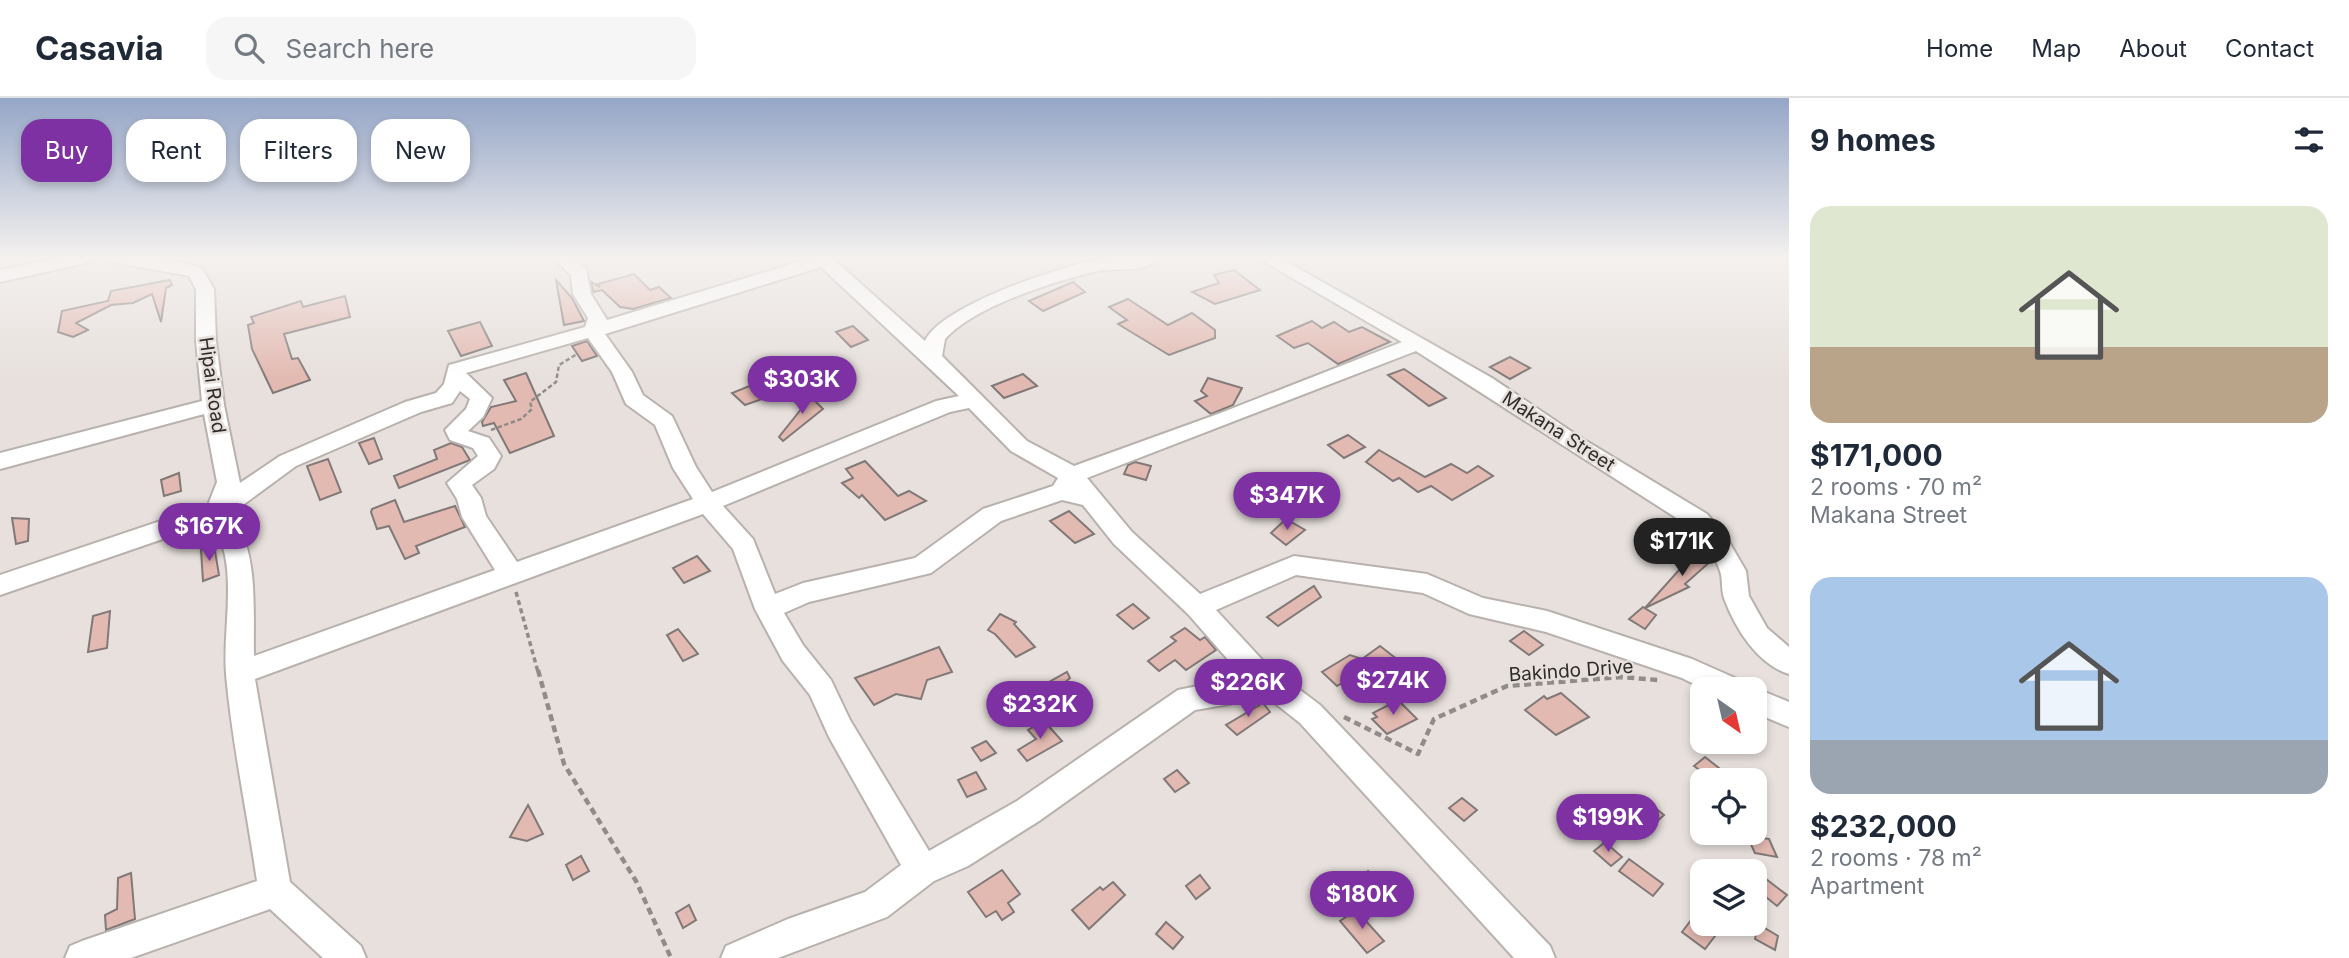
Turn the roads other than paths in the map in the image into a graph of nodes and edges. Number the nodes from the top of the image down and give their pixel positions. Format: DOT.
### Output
graph roads {
  1 [pos="205,298"];
  2 [pos="585,298"];
  3 [pos="693,298"];
  4 [pos="865,298"];
  5 [pos="1001,298"];
  6 [pos="1338,298"];
  7 [pos="593,331"];
  8 [pos="1418,343"];
  9 [pos="931,359"];
  10 [pos="456,376"];
  11 [pos="974,400"];
  12 [pos="213,405"];
  13 [pos="0,461"];
  14 [pos="1066,484"];
  15 [pos="708,503"];
  16 [pos="218,511"];
  17 [pos="511,574"];
  18 [pos="0,586"];
  19 [pos="1197,607"];
  20 [pos="768,610"];
  21 [pos="1789,663"];
  22 [pos="240,673"];
  23 [pos="1257,673"];
  24 [pos="1707,677"];
  25 [pos="1768,706"];
  26 [pos="1789,715"];
  27 [pos="922,870"];
  28 [pos="275,891"];
  29 [pos="82,958"];
  30 [pos="349,958"];
  31 [pos="738,958"];
  32 [pos="1538,958"];
  1 -- 12 [label="street, Hipai Road"];
  2 -- 7 [label="street"];
  3 -- 7 [label="street"];
  4 -- 9 [label="street"];
  5 -- 9 [label="street"];
  6 -- 8 [label="street, Makana Street"];
  7 -- 10 [label="street"];
  7 -- 15 [label="street"];
  8 -- 14 [label="street"];
  8 -- 21 [label="street, Makana Street"];
  9 -- 11 [label="street"];
  10 -- 16 [label="street"];
  10 -- 17 [label="street"];
  11 -- 14 [label="street"];
  11 -- 15 [label="street"];
  12 -- 13 [label="street"];
  12 -- 16 [label="street, Hipai Road"];
  14 -- 19 [label="street"];
  14 -- 20 [label="street"];
  15 -- 17 [label="street"];
  15 -- 20 [label="street"];
  16 -- 18 [label="street"];
  16 -- 22 [label="street"];
  17 -- 22 [label="street"];
  19 -- 23 [label="street"];
  19 -- 24 [label="street"];
  20 -- 27 [label="street"];
  22 -- 28 [label="street"];
  23 -- 27 [label="street"];
  23 -- 32 [label="street"];
  25 -- 26 [label="street"];
  27 -- 31 [label="street"];
  28 -- 29 [label="street"];
  28 -- 30 [label="street"];
}
